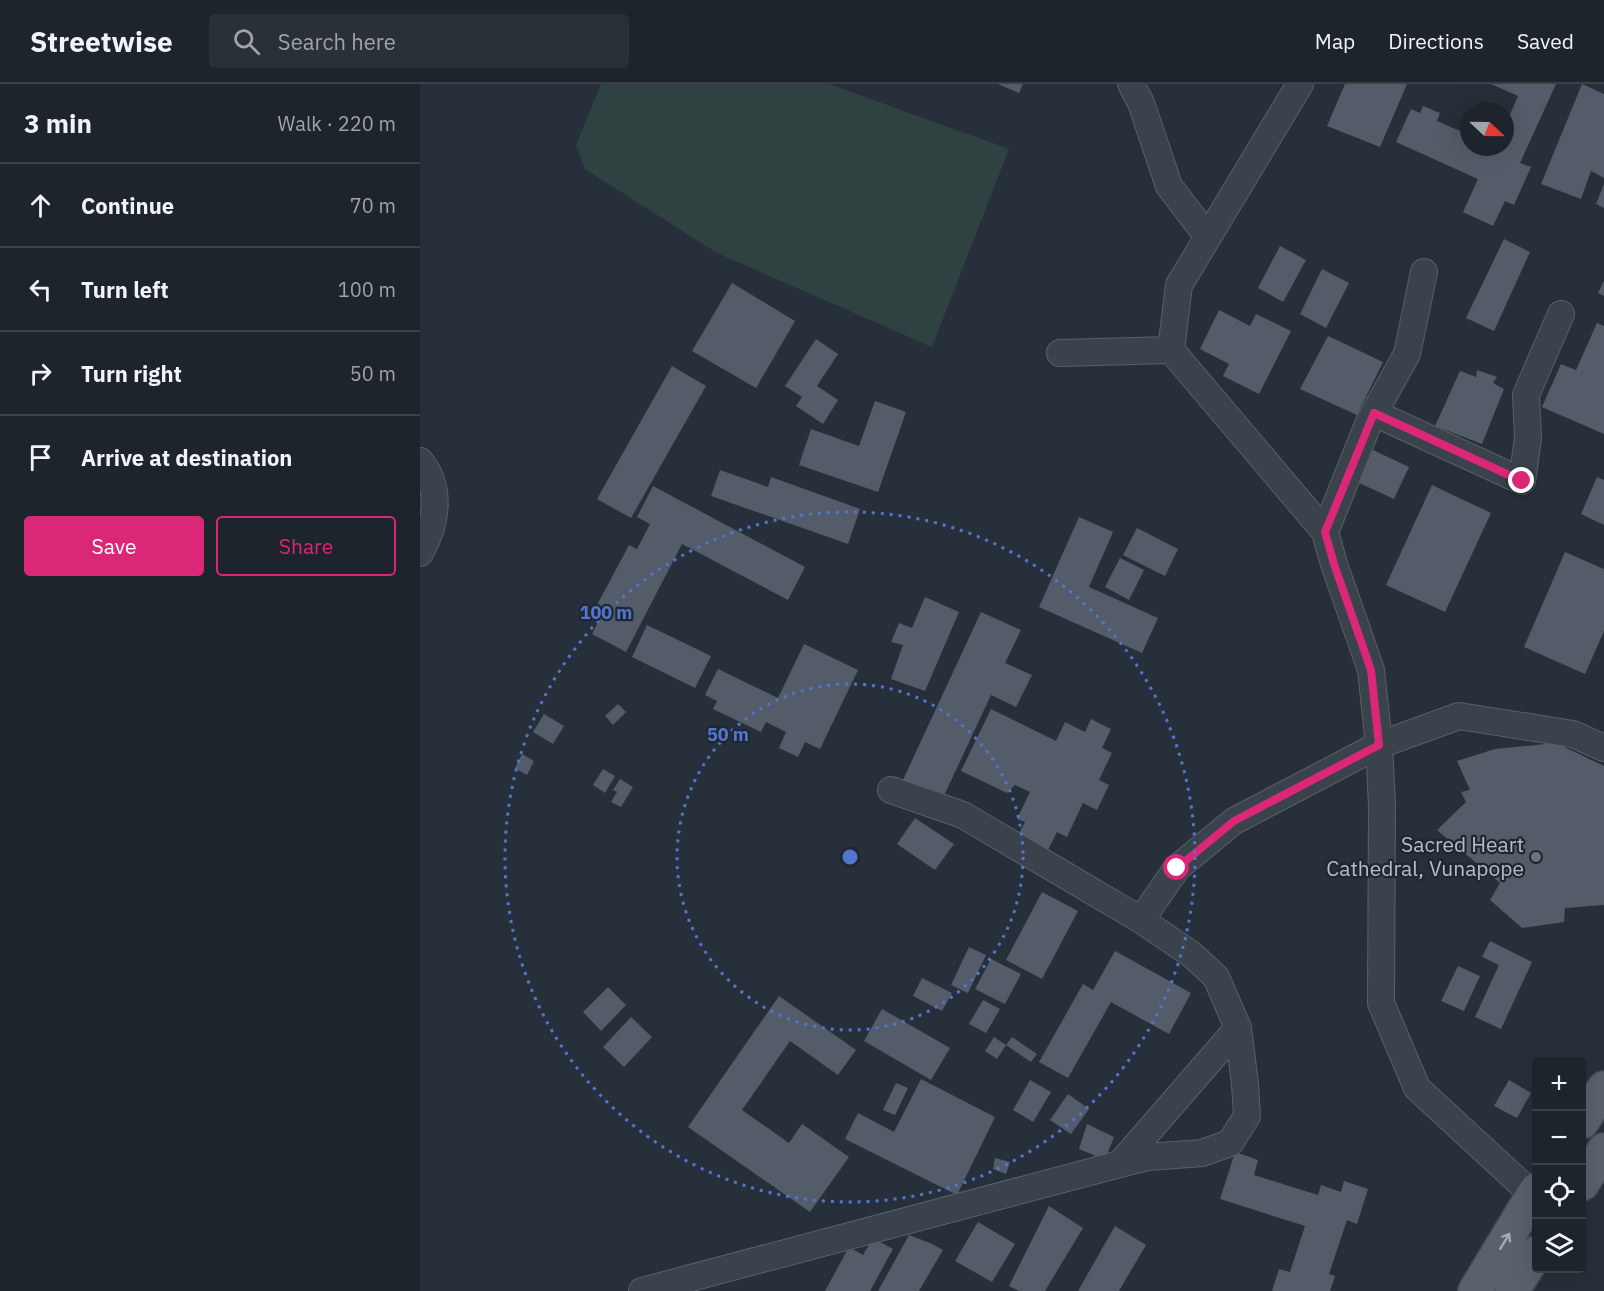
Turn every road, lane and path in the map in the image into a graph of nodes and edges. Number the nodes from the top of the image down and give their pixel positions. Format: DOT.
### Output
graph roads {
  1 [pos="1131,84"];
  2 [pos="1300,84"];
  3 [pos="1208,237"];
  4 [pos="1424,273"];
  5 [pos="1561,314"];
  6 [pos="1171,350"];
  7 [pos="1060,353"];
  8 [pos="1374,413"];
  9 [pos="420,461"];
  10 [pos="1325,532"];
  11 [pos="420,553"];
  12 [pos="1379,745"];
  13 [pos="1604,748"];
  14 [pos="891,790"];
  15 [pos="1141,920"];
  16 [pos="1238,1028"];
  17 [pos="1604,1088"];
  18 [pos="1586,1115"];
  19 [pos="1604,1150"];
  20 [pos="1120,1164"];
  21 [pos="1586,1177"];
  22 [pos="1532,1189"];
  23 [pos="1532,1197"];
  24 [pos="1532,1259"];
  25 [pos="642,1291"];
  26 [pos="1475,1291"];
  27 [pos="1512,1291"];
  1 -- 3 [label="street"];
  2 -- 3 [label="street"];
  3 -- 6 [label="street"];
  4 -- 8 [label="street"];
  5 -- 8 [label="street"];
  6 -- 7 [label="street"];
  6 -- 10 [label="street"];
  8 -- 10 [label="street"];
  9 -- 11 [label="street"];
  10 -- 12 [label="street"];
  12 -- 13 [label="street"];
  12 -- 15 [label="street"];
  12 -- 22 [label="street"];
  14 -- 15 [label="street"];
  15 -- 16 [label="street"];
  16 -- 20 [label="street"];
  16 -- 20 [label="street"];
  17 -- 18 [label="main road"];
  19 -- 21 [label="main road"];
  20 -- 25 [label="street"];
  26 -- 23 [label="main road, one-way"];
  24 -- 27 [label="main road"];
}
